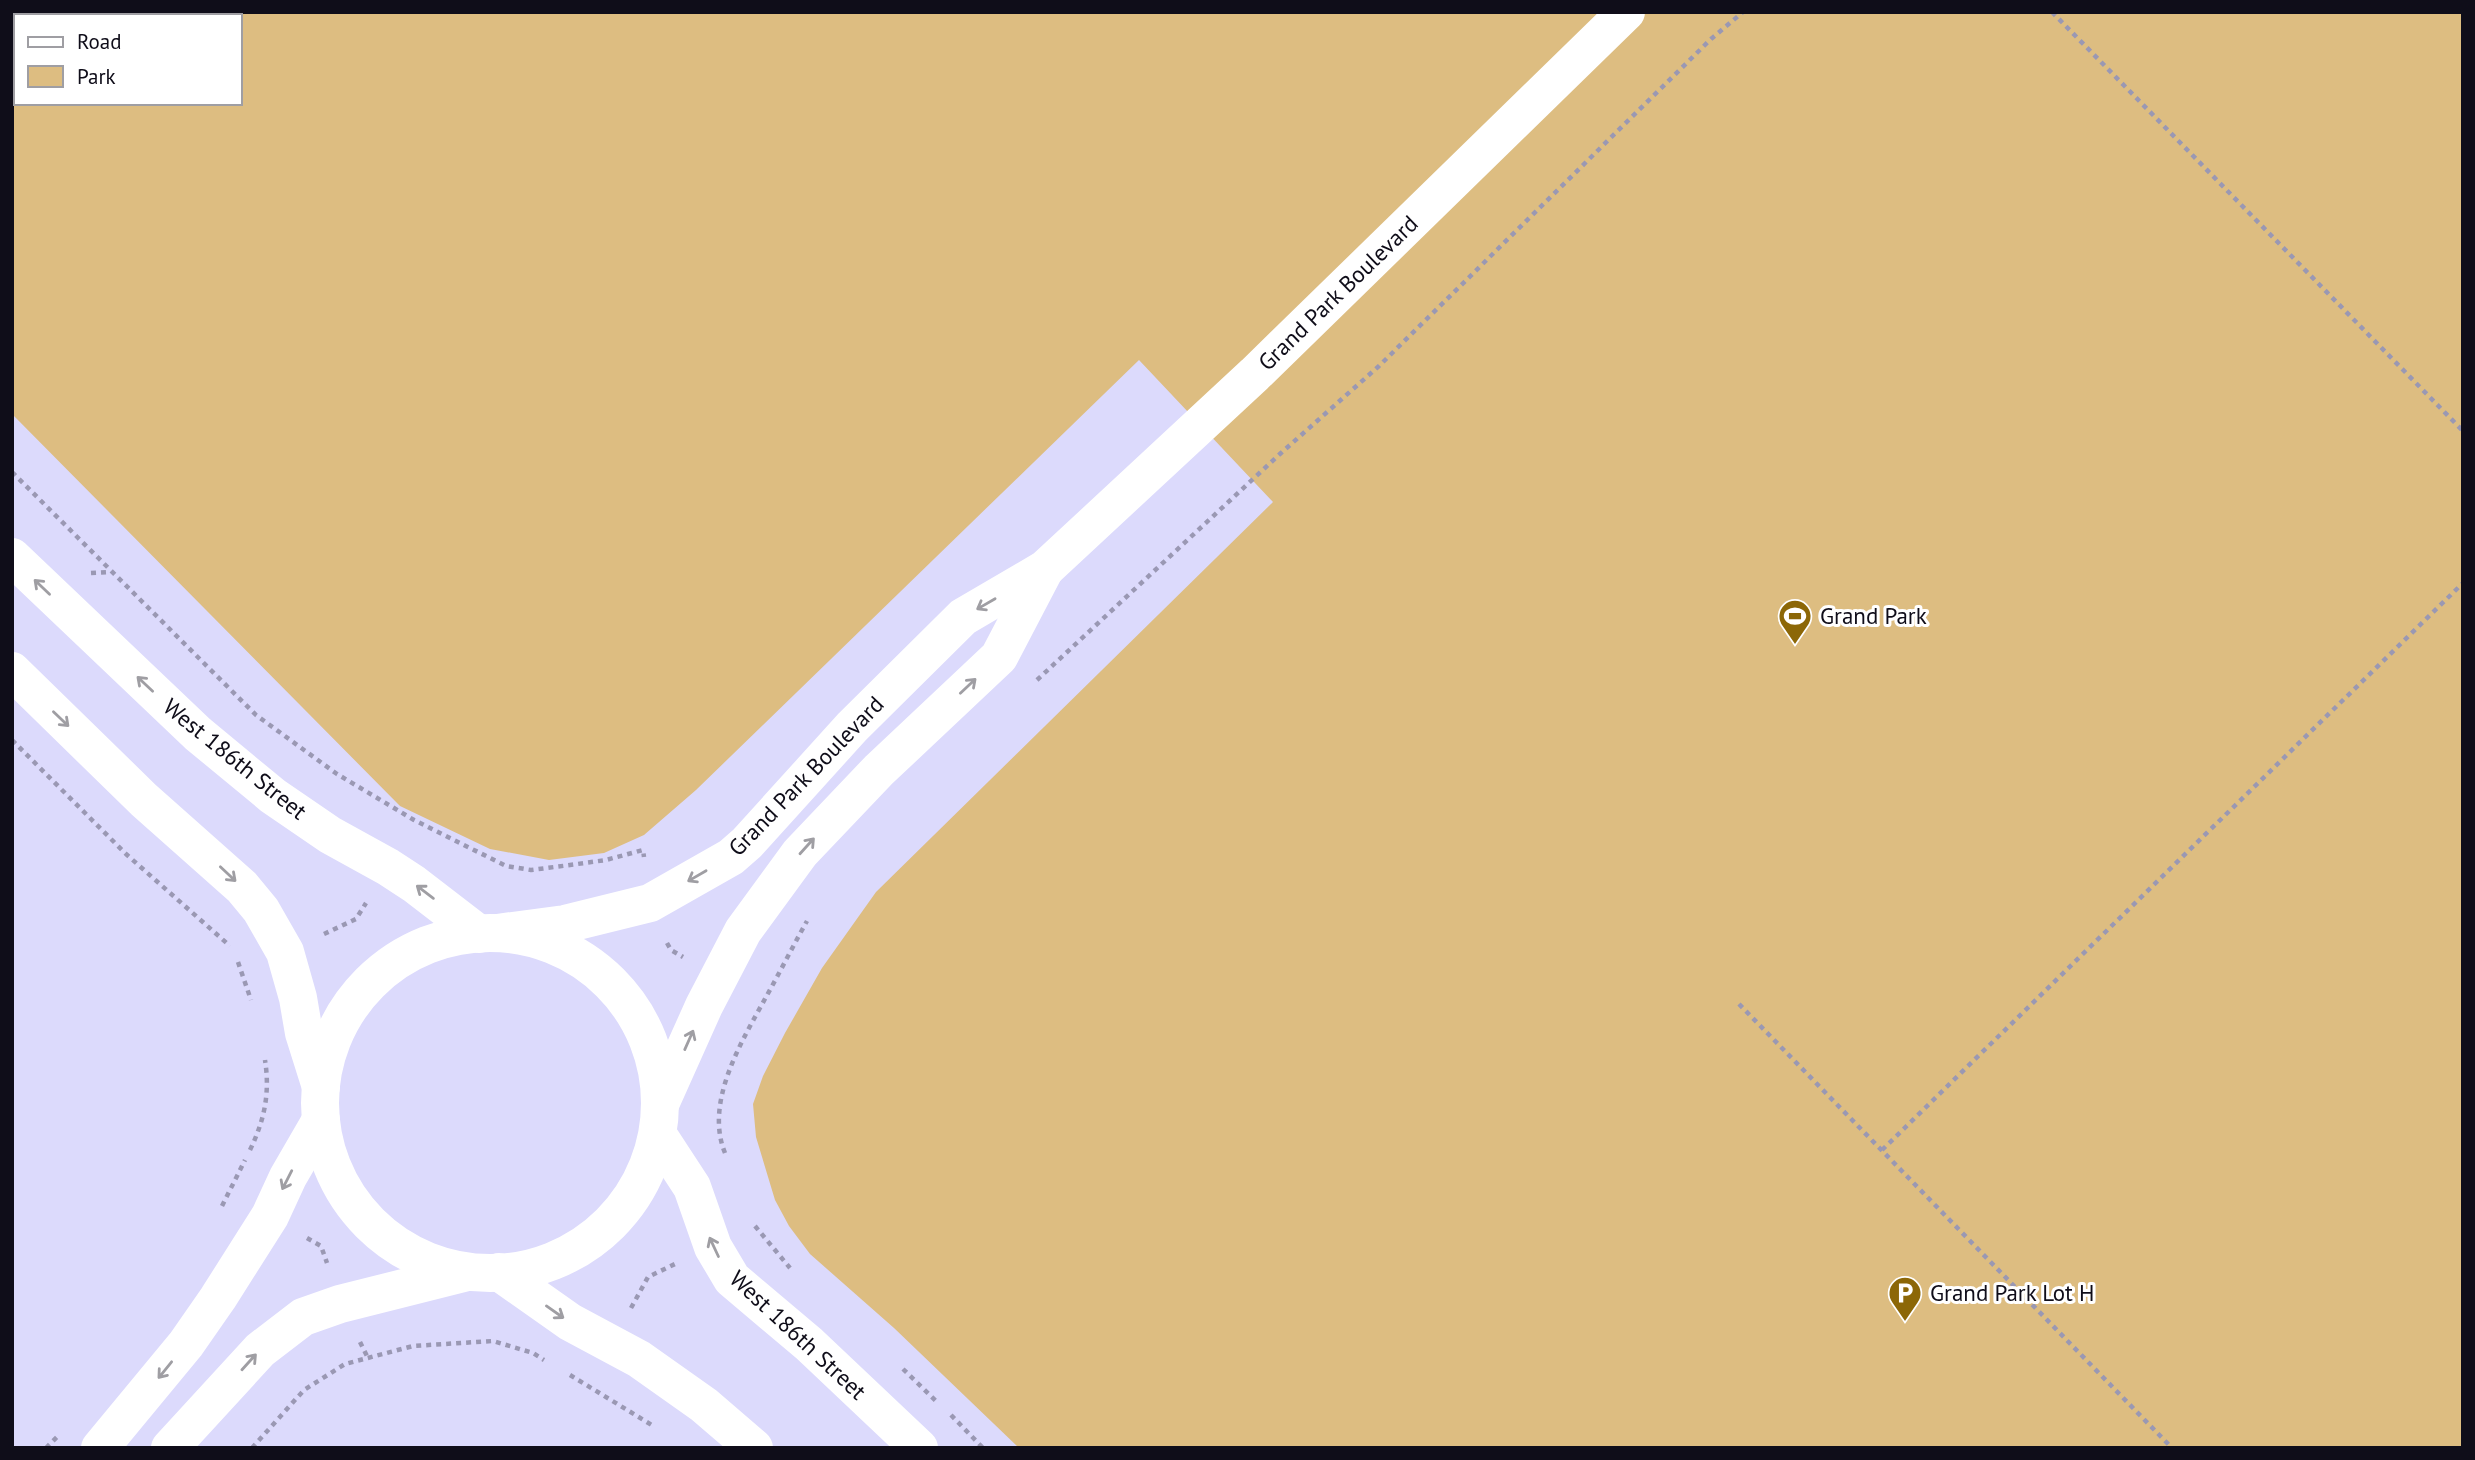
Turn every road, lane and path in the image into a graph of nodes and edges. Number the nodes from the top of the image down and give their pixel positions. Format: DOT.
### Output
graph roads {
  1 [pos="1626,12"];
  2 [pos="1743,12"];
  3 [pos="2052,12"];
  4 [pos="2463,431"];
  5 [pos="12,472"];
  6 [pos="12,557"];
  7 [pos="1045,569"];
  8 [pos="2463,583"];
  9 [pos="12,671"];
  10 [pos="1035,682"];
  11 [pos="12,740"];
  12 [pos="414,820"];
  13 [pos="388,867"];
  14 [pos="650,903"];
  15 [pos="812,912"];
  16 [pos="488,933"];
  17 [pos="285,952"];
  18 [pos="242,977"];
  19 [pos="720,978"];
  20 [pos="767,996"];
  21 [pos="251,1001"];
  22 [pos="1739,1003"];
  23 [pos="263,1053"];
  24 [pos="321,1104"];
  25 [pos="659,1118"];
  26 [pos="1882,1150"];
  27 [pos="725,1153"];
  28 [pos="750,1215"];
  29 [pos="270,1216"];
  30 [pos="713,1247"];
  31 [pos="483,1272"];
  32 [pos="340,1304"];
  33 [pos="612,1345"];
  34 [pos="368,1358"];
  35 [pos="555,1366"];
  36 [pos="566,1372"];
  37 [pos="588,1385"];
  38 [pos="665,1433"];
  39 [pos="100,1448"];
  40 [pos="170,1448"];
  41 [pos="252,1448"];
  42 [pos="754,1448"];
  43 [pos="919,1448"];
  44 [pos="2172,1448"];
  1 -- 7 [label="street, Grand Park Boulevard"];
  2 -- 10 [label="path"];
  3 -- 4 [label="path"];
  5 -- 12 [label="path"];
  13 -- 6 [label="street, West 186th Street, one-way"];
  7 -- 14 [label="street, Grand Park Boulevard, one-way"];
  19 -- 7 [label="street, Grand Park Boulevard, one-way"];
  8 -- 26 [label="path"];
  9 -- 17 [label="street, one-way"];
  11 -- 18 [label="path"];
  12 -- 13 [label="path"];
  12 -- 14 [label="path"];
  16 -- 13 [label="street, West 186th Street, one-way"];
  13 -- 17 [label="path"];
  14 -- 16 [label="street, Grand Park Boulevard"];
  14 -- 19 [label="path"];
  15 -- 20 [label="path"];
  16 -- 24 [label="street, Grand Park Boulevard"];
  16 -- 25 [label="street"];
  17 -- 18 [label="path"];
  17 -- 24 [label="street"];
  18 -- 21 [label="path"];
  19 -- 20 [label="path"];
  25 -- 19 [label="street, Grand Park Boulevard, one-way"];
  20 -- 27 [label="path"];
  22 -- 26 [label="path"];
  23 -- 29 [label="path"];
  24 -- 29 [label="street, one-way"];
  24 -- 31 [label="street"];
  25 -- 30 [label="street, West 186th Street"];
  25 -- 31 [label="street, Grand Park Boulevard"];
  26 -- 44 [label="path"];
  28 -- 30 [label="path"];
  29 -- 32 [label="path"];
  29 -- 39 [label="street, one-way"];
  30 -- 33 [label="path"];
  30 -- 43 [label="street, West 186th Street"];
  31 -- 32 [label="street"];
  31 -- 33 [label="street, one-way"];
  32 -- 34 [label="path"];
  40 -- 32 [label="street, one-way"];
  33 -- 37 [label="path"];
  33 -- 42 [label="street"];
  34 -- 35 [label="path"];
  34 -- 41 [label="path"];
  36 -- 37 [label="path"];
  37 -- 38 [label="path"];
}
